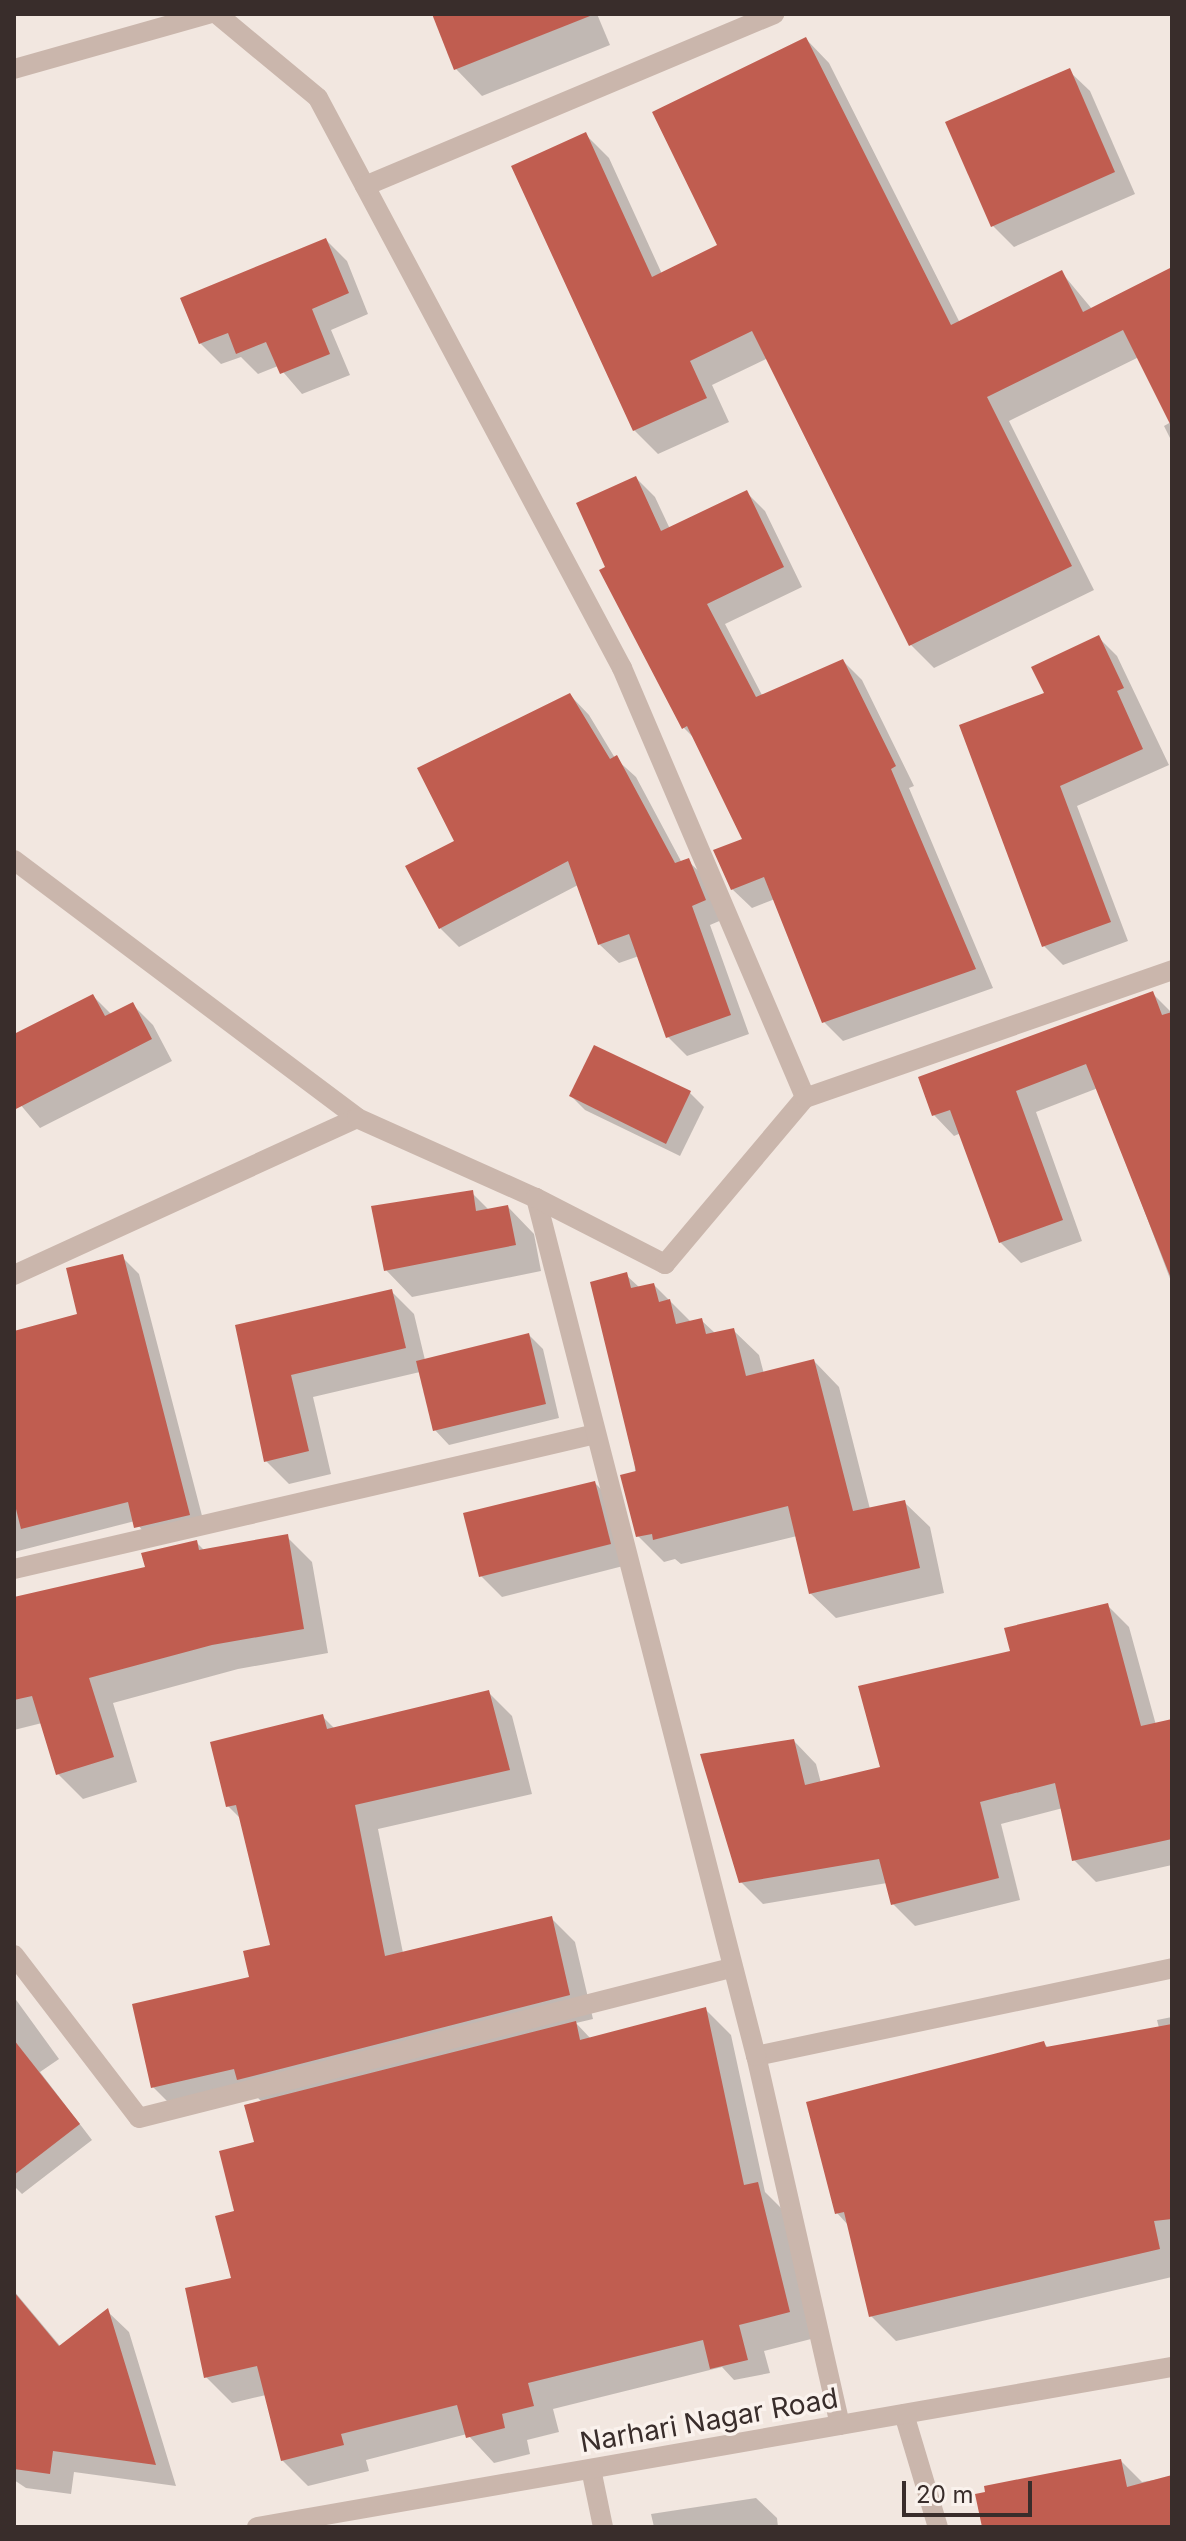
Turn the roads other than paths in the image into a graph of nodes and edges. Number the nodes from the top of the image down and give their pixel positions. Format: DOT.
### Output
graph roads {
  1 [pos="208,14"];
  2 [pos="217,14"];
  3 [pos="774,14"];
  4 [pos="14,69"];
  5 [pos="365,186"];
  6 [pos="14,860"];
  7 [pos="1172,970"];
  8 [pos="805,1098"];
  9 [pos="357,1118"];
  10 [pos="536,1198"];
  11 [pos="14,1275"];
  12 [pos="596,1434"];
  13 [pos="14,1569"];
  14 [pos="14,1955"];
  15 [pos="731,1968"];
  16 [pos="1172,1968"];
  17 [pos="756,2056"];
  18 [pos="1172,2367"];
  19 [pos="904,2414"];
  20 [pos="840,2425"];
  21 [pos="591,2469"];
  22 [pos="257,2527"];
  23 [pos="603,2527"];
  24 [pos="938,2527"];
  1 -- 4 [label="street"];
  2 -- 5 [label="street"];
  3 -- 5 [label="street"];
  5 -- 8 [label="street"];
  6 -- 9 [label="street"];
  7 -- 8 [label="street"];
  8 -- 10 [label="street"];
  9 -- 10 [label="street"];
  9 -- 11 [label="street"];
  10 -- 12 [label="street"];
  12 -- 13 [label="street"];
  12 -- 15 [label="street"];
  14 -- 15 [label="street"];
  15 -- 17 [label="street"];
  16 -- 17 [label="street"];
  17 -- 20 [label="street"];
  18 -- 19 [label="street, Narhari Nagar Road"];
  19 -- 20 [label="street, Narhari Nagar Road"];
  19 -- 24 [label="street"];
  20 -- 21 [label="street, Narhari Nagar Road"];
  21 -- 22 [label="street, Narhari Nagar Road"];
  21 -- 23 [label="street"];
}
